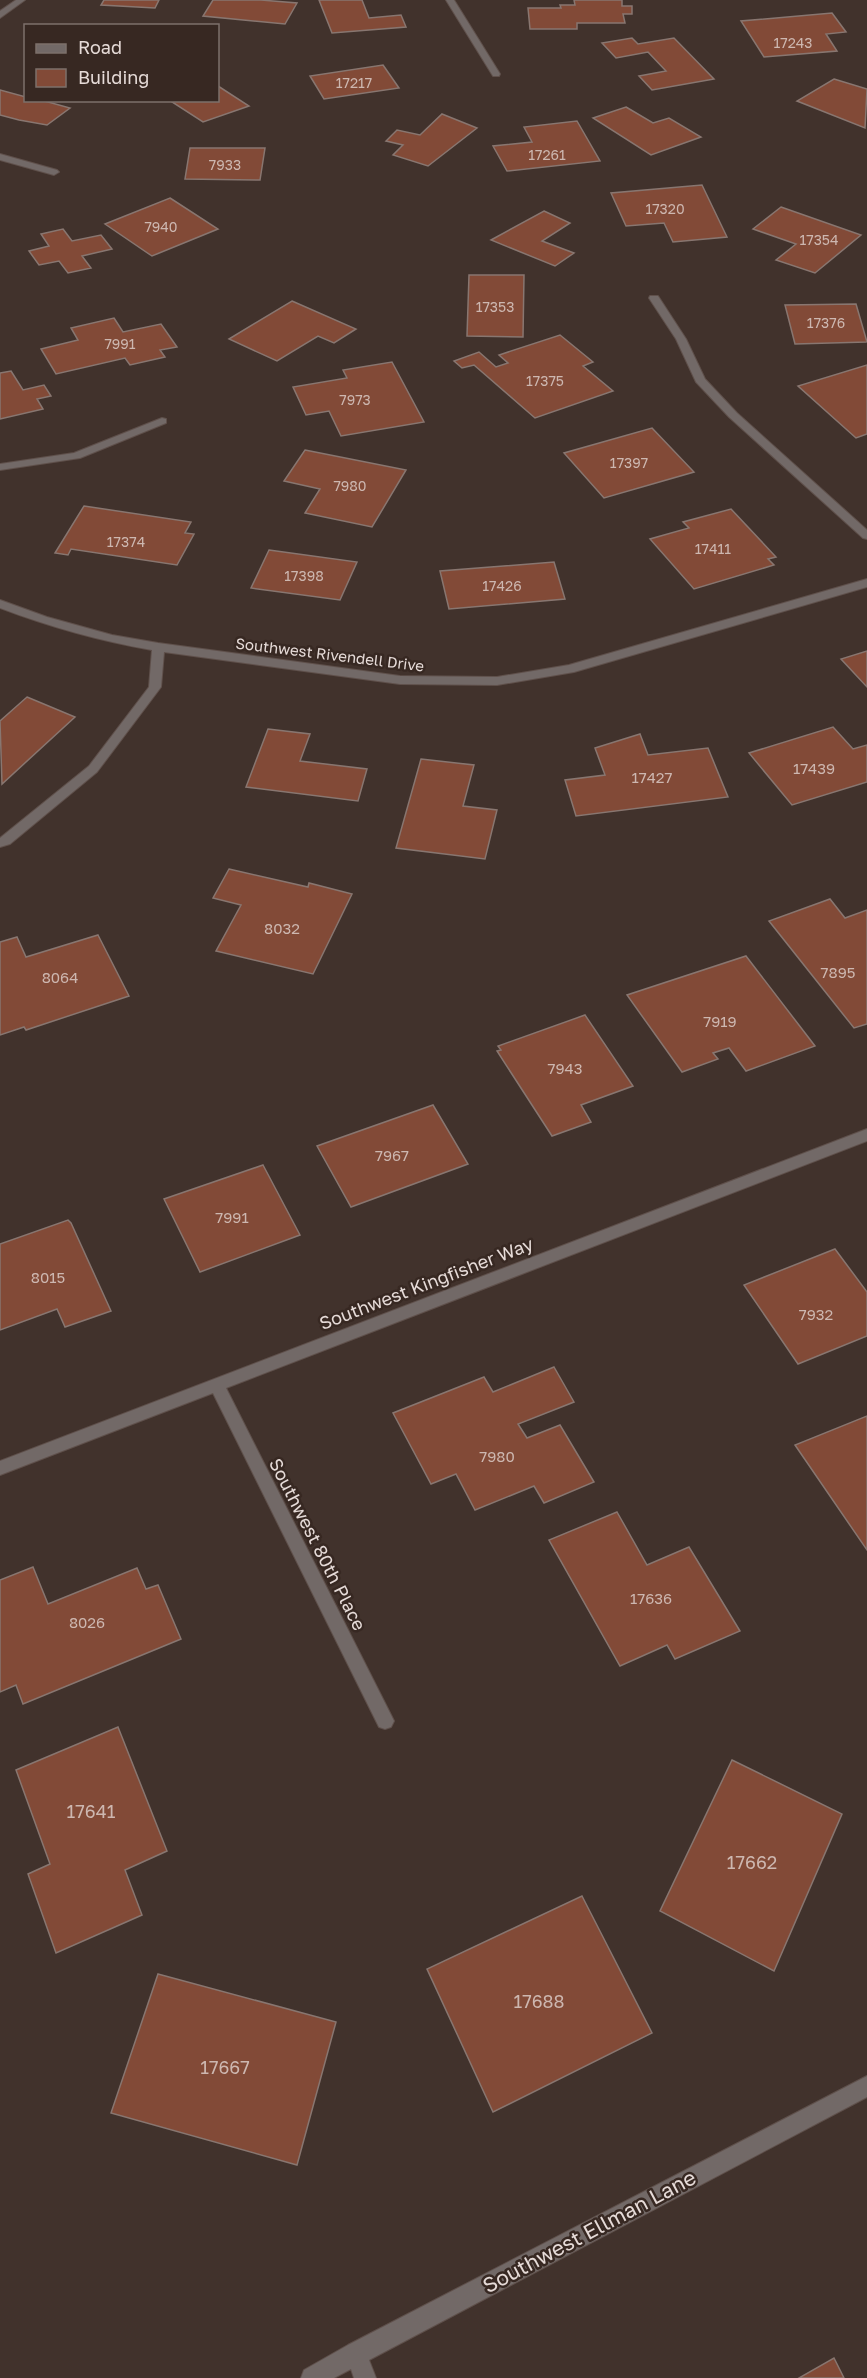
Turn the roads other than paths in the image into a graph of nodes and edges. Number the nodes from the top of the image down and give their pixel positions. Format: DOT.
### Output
graph roads {
  1 [pos="21,0"];
  2 [pos="450,0"];
  3 [pos="0,15"];
  4 [pos="496,74"];
  5 [pos="0,157"];
  6 [pos="54,172"];
  7 [pos="654,298"];
  8 [pos="162,421"];
  9 [pos="0,467"];
  10 [pos="867,536"];
  11 [pos="867,583"];
  12 [pos="0,604"];
  13 [pos="158,647"];
  14 [pos="0,843"];
  15 [pos="867,1135"];
  16 [pos="216,1384"];
  17 [pos="0,1468"];
  18 [pos="386,1721"];
  19 [pos="867,2086"];
  20 [pos="356,2353"];
  21 [pos="312,2378"];
  22 [pos="365,2378"];
  1 -- 3 [label="street"];
  2 -- 4 [label="street"];
  5 -- 6 [label="street"];
  7 -- 10 [label="street"];
  8 -- 9 [label="street"];
  11 -- 13 [label="street, Southwest Rivendell Drive"];
  12 -- 13 [label="street, Southwest Rivendell Drive"];
  13 -- 14 [label="street"];
  15 -- 16 [label="street, Southwest Kingfisher Way"];
  16 -- 17 [label="street, Southwest Kingfisher Way"];
  16 -- 18 [label="street, Southwest 80th Place"];
  19 -- 20 [label="street, Southwest Ellman Lane"];
  20 -- 21 [label="street, Southwest Ellman Lane"];
  20 -- 22 [label="street"];
}
